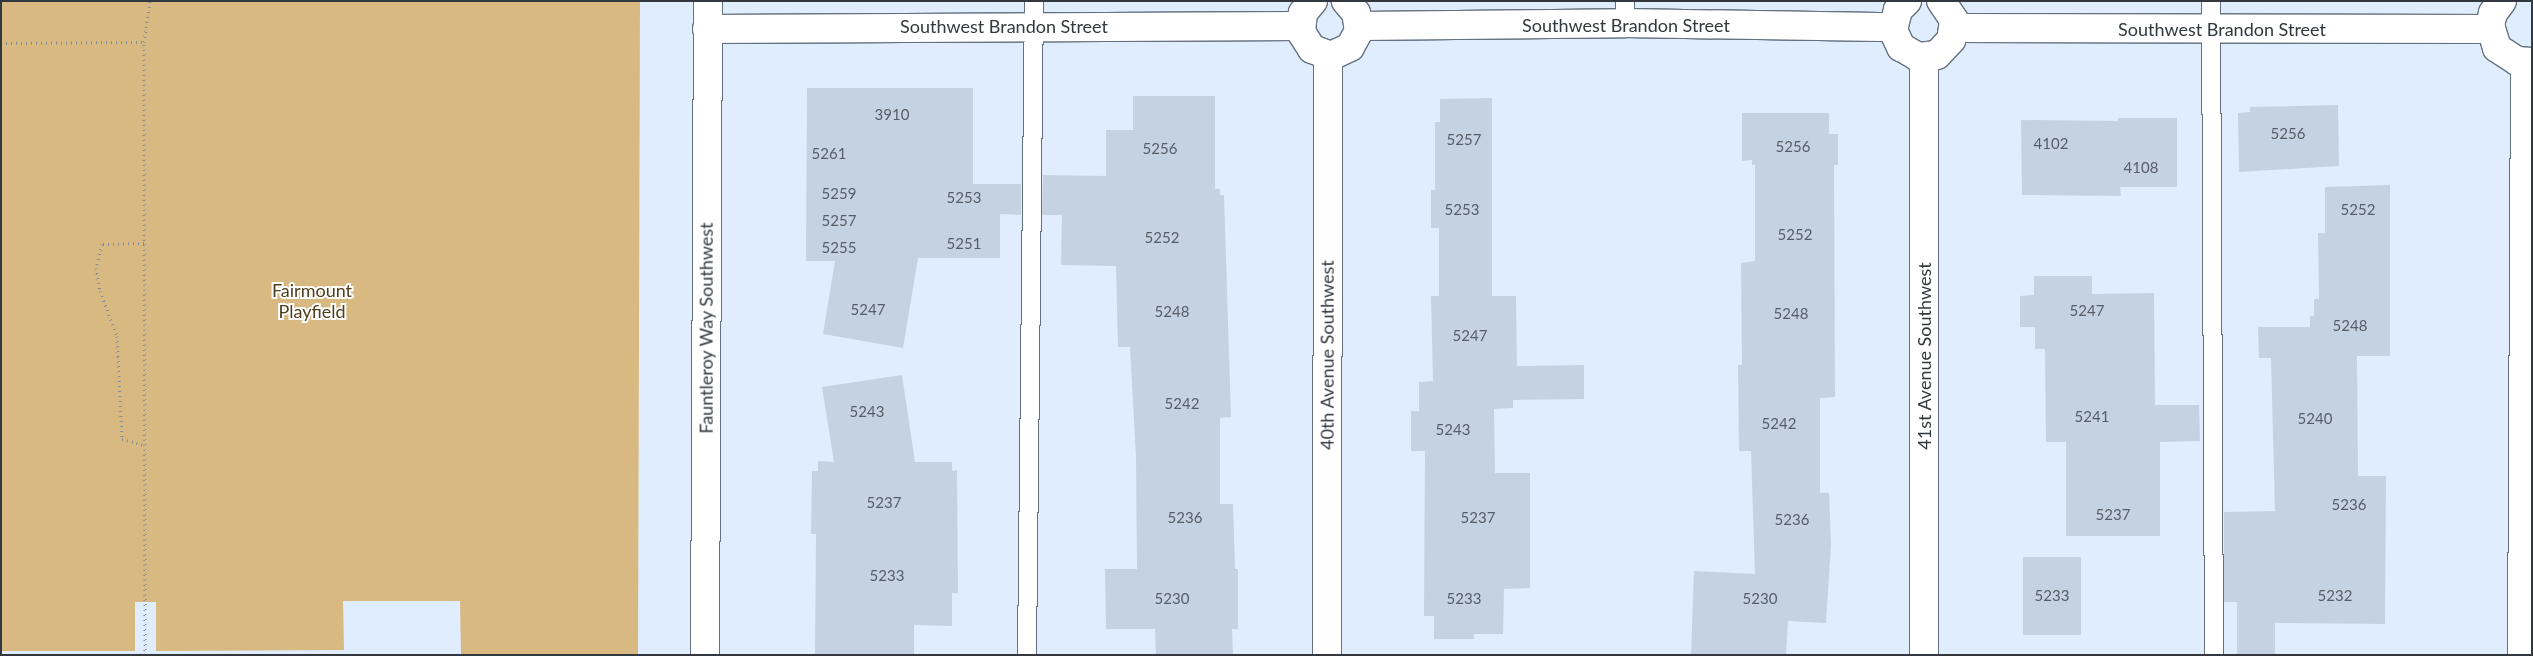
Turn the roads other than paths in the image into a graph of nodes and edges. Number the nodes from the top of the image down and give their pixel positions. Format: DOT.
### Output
graph roads {
  1 [pos="708,1"];
  2 [pos="1313,1"];
  3 [pos="1346,1"];
  4 [pos="1907,1"];
  5 [pos="1940,1"];
  6 [pos="2211,1"];
  7 [pos="2502,1"];
  8 [pos="1625,12"];
  9 [pos="1034,13"];
  10 [pos="1300,26"];
  11 [pos="1359,26"];
  12 [pos="1894,27"];
  13 [pos="708,28"];
  14 [pos="1954,28"];
  15 [pos="2211,29"];
  16 [pos="2491,29"];
  17 [pos="1328,55"];
  18 [pos="1924,57"];
  19 [pos="2528,62"];
  20 [pos="705,655"];
  21 [pos="1027,655"];
  22 [pos="1327,655"];
  23 [pos="1924,655"];
  24 [pos="2214,655"];
  25 [pos="2522,655"];
  1 -- 13 [label="street, Fauntleroy Way Southwest"];
  2 -- 10 [label="street"];
  3 -- 11 [label="street"];
  4 -- 12 [label="street"];
  5 -- 14 [label="street"];
  6 -- 15 [label="lane"];
  7 -- 16 [label="street"];
  8 -- 11 [label="street, Southwest Brandon Street"];
  8 -- 12 [label="street, Southwest Brandon Street"];
  9 -- 10 [label="street, Southwest Brandon Street"];
  9 -- 13 [label="street, Southwest Brandon Street"];
  9 -- 21 [label="lane"];
  10 -- 17 [label="street"];
  11 -- 17 [label="street"];
  12 -- 18 [label="street"];
  13 -- 20 [label="street, Fauntleroy Way Southwest"];
  14 -- 15 [label="street, Southwest Brandon Street"];
  14 -- 18 [label="street"];
  15 -- 16 [label="street, Southwest Brandon Street"];
  15 -- 24 [label="lane"];
  16 -- 19 [label="street"];
  17 -- 22 [label="street, 40th Avenue Southwest"];
  18 -- 23 [label="street, 41st Avenue Southwest"];
  19 -- 25 [label="street"];
}
